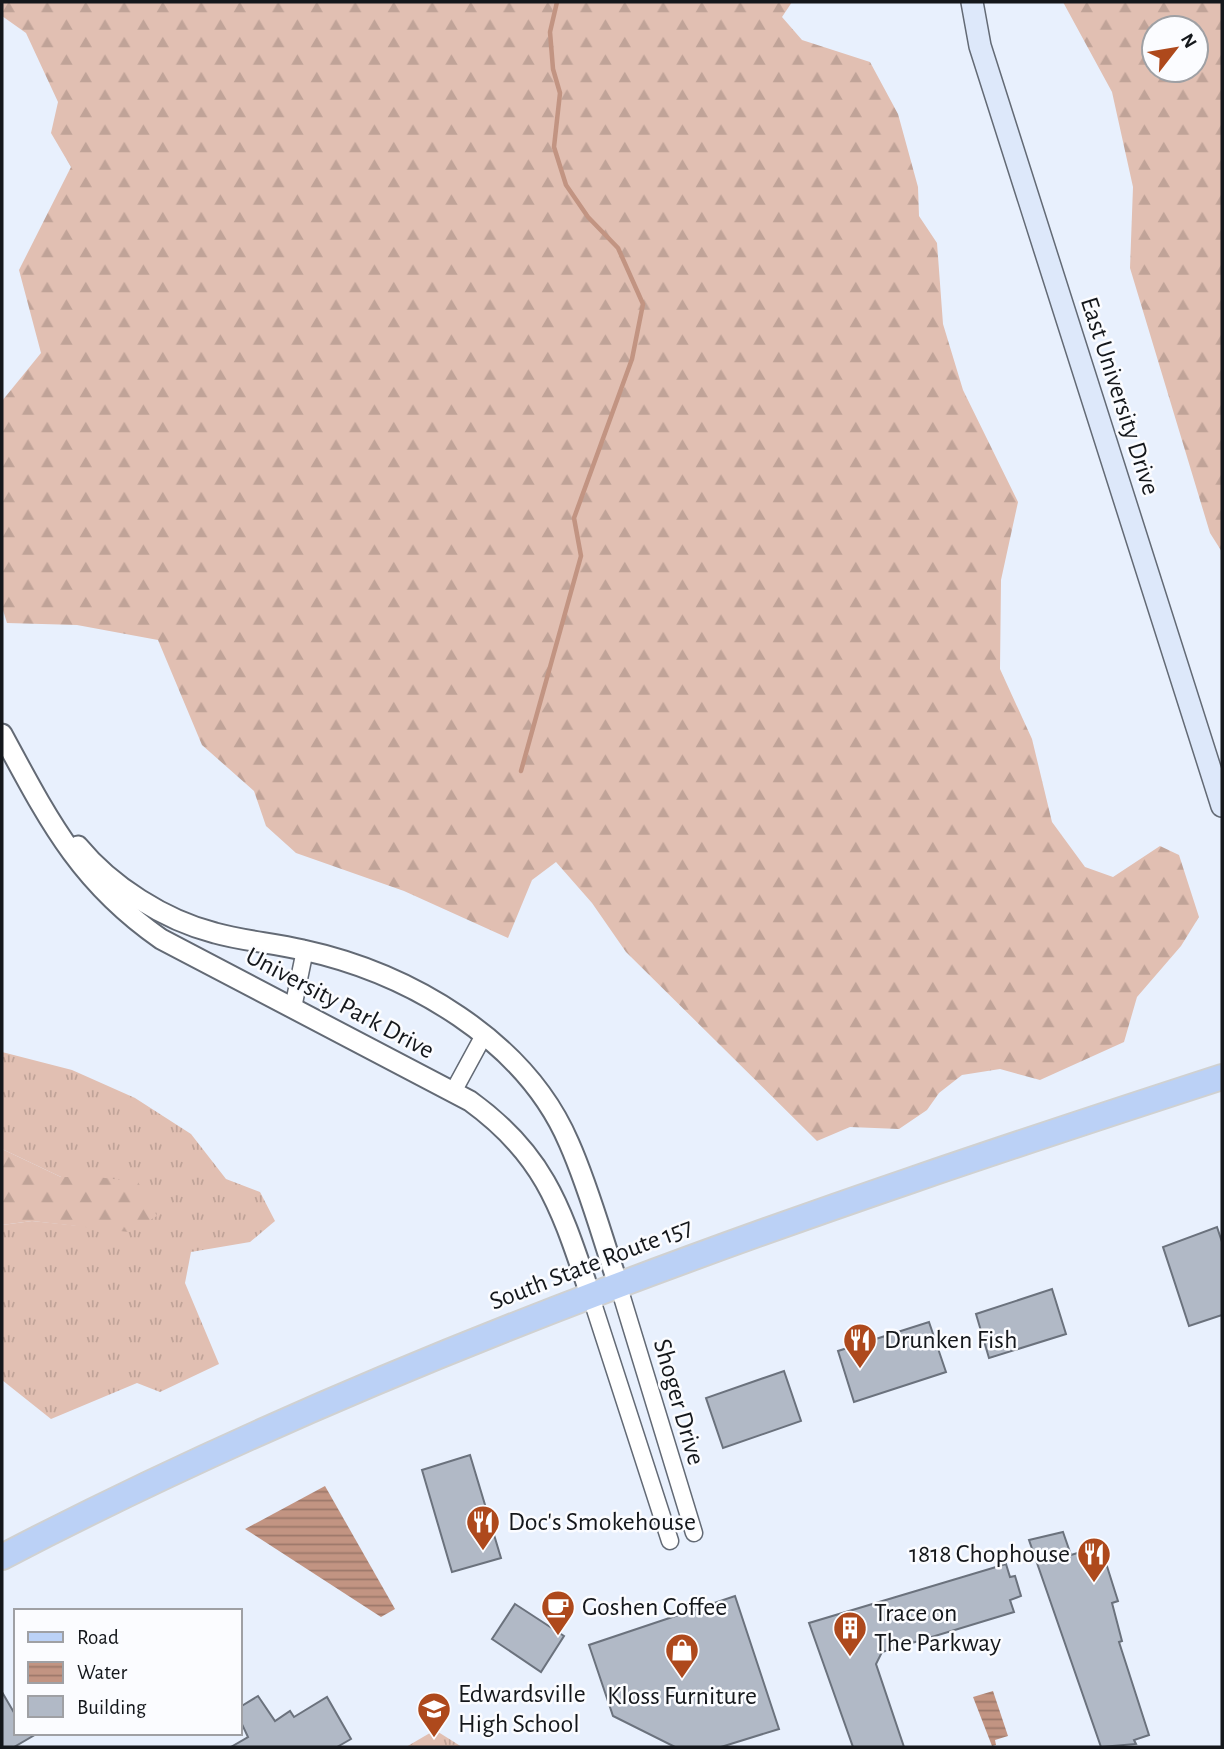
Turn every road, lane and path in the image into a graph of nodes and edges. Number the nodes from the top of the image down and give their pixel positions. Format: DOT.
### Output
graph roads {
  1 [pos="972,2"];
  2 [pos="2,734"];
  3 [pos="29,785"];
  4 [pos="1222,806"];
  5 [pos="305,950"];
  6 [pos="293,1008"];
  7 [pos="484,1035"];
  8 [pos="1222,1077"];
  9 [pos="453,1092"];
  10 [pos="618,1284"];
  11 [pos="590,1294"];
  12 [pos="694,1533"];
  13 [pos="670,1541"];
  14 [pos="2,1557"];
  1 -- 4 [label="main road, East University Drive"];
  2 -- 3 [label="street, University Park Drive"];
  3 -- 5 [label="street, University Park Drive"];
  3 -- 6 [label="street, University Park Drive"];
  5 -- 6 [label="street"];
  5 -- 7 [label="street, University Park Drive"];
  6 -- 9 [label="street, University Park Drive"];
  7 -- 9 [label="street"];
  7 -- 10 [label="street, University Park Drive"];
  8 -- 10 [label="main road, South State Route 157"];
  9 -- 11 [label="street, University Park Drive"];
  10 -- 11 [label="main road, South State Route 157"];
  10 -- 12 [label="street, Shoger Drive"];
  11 -- 13 [label="street, Shoger Drive"];
  11 -- 14 [label="main road, South State Route 157"];
}
